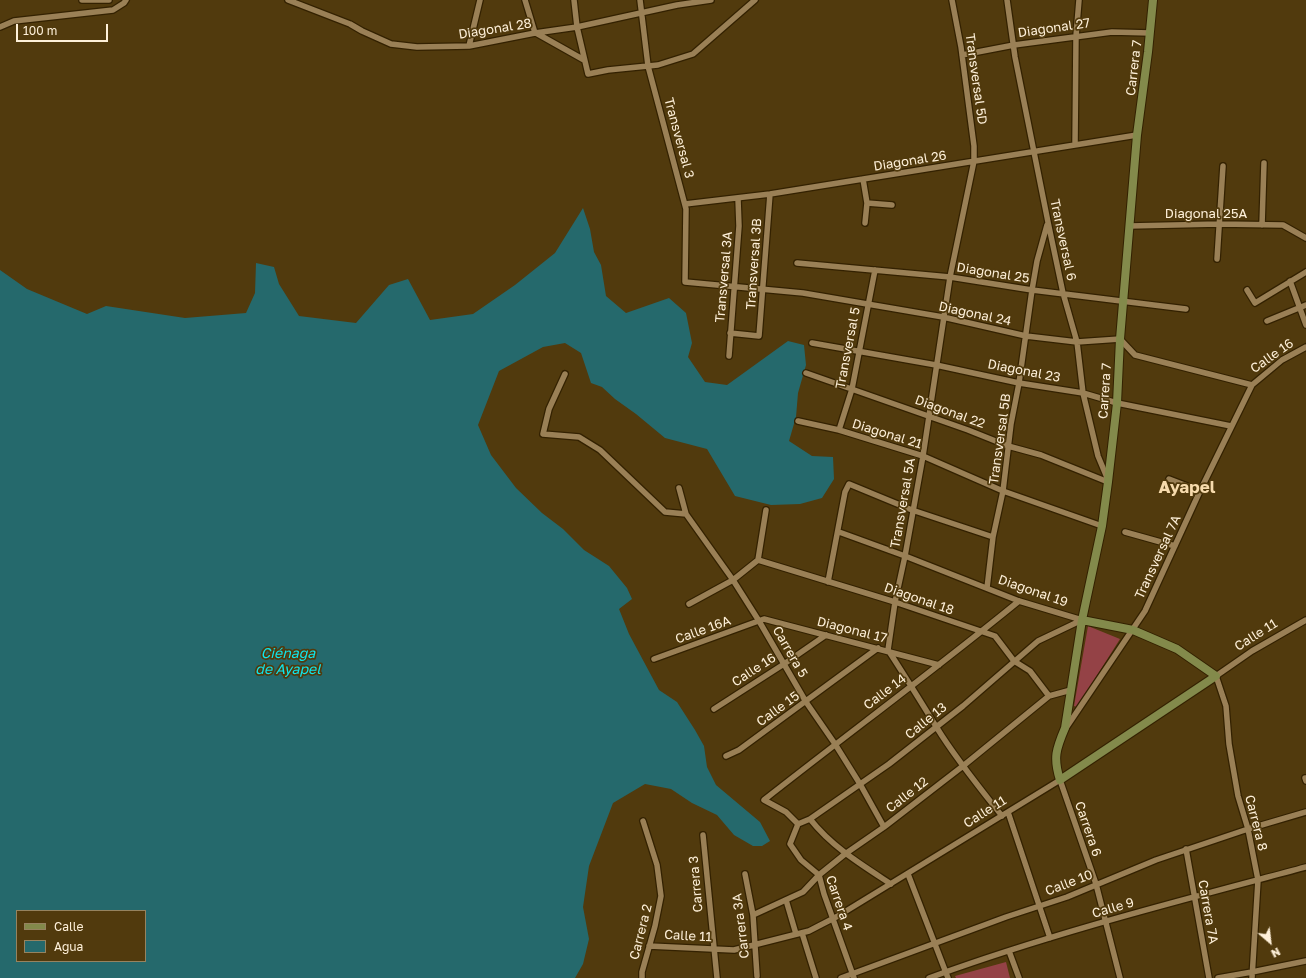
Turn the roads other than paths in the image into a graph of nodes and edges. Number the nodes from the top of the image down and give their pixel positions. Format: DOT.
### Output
graph roads {
  1 [pos="82,0"];
  2 [pos="109,0"];
  3 [pos="126,0"];
  4 [pos="288,0"];
  5 [pos="480,0"];
  6 [pos="525,0"];
  7 [pos="574,0"];
  8 [pos="640,0"];
  9 [pos="711,0"];
  10 [pos="755,0"];
  11 [pos="952,0"];
  12 [pos="1006,0"];
  13 [pos="1079,0"];
  14 [pos="1153,0"];
  15 [pos="642,13"];
  16 [pos="0,27"];
  17 [pos="577,27"];
  18 [pos="535,33"];
  19 [pos="1150,33"];
  20 [pos="1076,36"];
  21 [pos="1014,45"];
  22 [pos="469,46"];
  23 [pos="962,55"];
  24 [pos="584,60"];
  25 [pos="648,66"];
  26 [pos="1137,135"];
  27 [pos="1075,145"];
  28 [pos="1034,153"];
  29 [pos="974,161"];
  30 [pos="1264,163"];
  31 [pos="1223,166"];
  32 [pos="863,179"];
  33 [pos="770,194"];
  34 [pos="738,199"];
  35 [pos="867,203"];
  36 [pos="685,204"];
  37 [pos="892,205"];
  38 [pos="1048,222"];
  39 [pos="865,223"];
  40 [pos="1220,224"];
  41 [pos="1262,225"];
  42 [pos="1129,226"];
  43 [pos="1306,238"];
  44 [pos="1217,259"];
  45 [pos="797,263"];
  46 [pos="875,270"];
  47 [pos="1306,272"];
  48 [pos="950,277"];
  49 [pos="1290,281"];
  50 [pos="685,282"];
  51 [pos="735,287"];
  52 [pos="763,289"];
  53 [pos="1032,290"];
  54 [pos="1247,290"];
  55 [pos="1063,293"];
  56 [pos="1123,301"];
  57 [pos="868,304"];
  58 [pos="1306,305"];
  59 [pos="1300,308"];
  60 [pos="1186,309"];
  61 [pos="943,317"];
  62 [pos="1267,321"];
  63 [pos="1306,325"];
  64 [pos="730,333"];
  65 [pos="1026,336"];
  66 [pos="1120,339"];
  67 [pos="1077,342"];
  68 [pos="812,343"];
  69 [pos="1306,347"];
  70 [pos="859,351"];
  71 [pos="729,356"];
  72 [pos="936,365"];
  73 [pos="806,373"];
  74 [pos="565,374"];
  75 [pos="1019,383"];
  76 [pos="1252,384"];
  77 [pos="852,389"];
  78 [pos="1083,393"];
  79 [pos="1117,403"];
  80 [pos="928,416"];
  81 [pos="798,421"];
  82 [pos="1231,426"];
  83 [pos="839,430"];
  84 [pos="1008,446"];
  85 [pos="923,456"];
  86 [pos="1169,479"];
  87 [pos="1108,482"];
  88 [pos="679,488"];
  89 [pos="1004,491"];
  90 [pos="1200,491"];
  91 [pos="766,510"];
  92 [pos="912,510"];
  93 [pos="686,514"];
  94 [pos="1102,526"];
  95 [pos="839,532"];
  96 [pos="1125,532"];
  97 [pos="993,537"];
  98 [pos="1175,546"];
  99 [pos="905,556"];
  100 [pos="758,560"];
  101 [pos="733,580"];
  102 [pos="828,582"];
  103 [pos="987,588"];
  104 [pos="1019,601"];
  105 [pos="895,602"];
  106 [pos="689,604"];
  107 [pos="1082,620"];
  108 [pos="1306,620"];
  109 [pos="759,621"];
  110 [pos="1133,630"];
  111 [pos="982,632"];
  112 [pos="826,634"];
  113 [pos="878,648"];
  114 [pos="888,650"];
  115 [pos="654,659"];
  116 [pos="1014,662"];
  117 [pos="784,664"];
  118 [pos="939,665"];
  119 [pos="1216,676"];
  120 [pos="911,686"];
  121 [pos="1071,690"];
  122 [pos="1049,696"];
  123 [pos="806,702"];
  124 [pos="714,709"];
  125 [pos="936,727"];
  126 [pos="1066,728"];
  127 [pos="835,744"];
  128 [pos="726,756"];
  129 [pos="963,766"];
  130 [pos="1060,780"];
  131 [pos="860,784"];
  132 [pos="1008,812"];
  133 [pos="1306,812"];
  134 [pos="1002,816"];
  135 [pos="810,820"];
  136 [pos="643,821"];
  137 [pos="798,824"];
  138 [pos="884,827"];
  139 [pos="1248,829"];
  140 [pos="703,835"];
  141 [pos="1186,849"];
  142 [pos="845,854"];
  143 [pos="1306,867"];
  144 [pos="745,874"];
  145 [pos="908,874"];
  146 [pos="819,875"];
  147 [pos="1258,880"];
  148 [pos="892,884"];
  149 [pos="1096,884"];
  150 [pos="1195,897"];
  151 [pos="786,900"];
  152 [pos="1039,905"];
  153 [pos="753,915"];
  154 [pos="833,919"];
  155 [pos="1105,921"];
  156 [pos="799,934"];
  157 [pos="1050,938"];
  158 [pos="935,944"];
  159 [pos="755,945"];
  160 [pos="649,946"];
  161 [pos="714,950"];
  162 [pos="1009,951"];
  163 [pos="1306,961"];
  164 [pos="945,972"];
  165 [pos="1252,975"];
  166 [pos="757,976"];
  167 [pos="853,976"];
  168 [pos="642,978"];
  169 [pos="717,978"];
  170 [pos="816,978"];
  171 [pos="841,978"];
  172 [pos="928,978"];
  173 [pos="948,978"];
  174 [pos="1019,978"];
  175 [pos="1120,978"];
  176 [pos="1209,978"];
  177 [pos="1218,978"];
  1 -- 2 [label="street"];
  3 -- 16 [label="street"];
  4 -- 22 [label="street, Diagonal 28"];
  5 -- 22 [label="street"];
  6 -- 18 [label="street"];
  7 -- 17 [label="street"];
  8 -- 15 [label="street, Transversal 3"];
  9 -- 15 [label="street, Diagonal 28"];
  10 -- 25 [label="street"];
  11 -- 23 [label="street, Transversal 5D"];
  12 -- 21 [label="street, Transversal 6"];
  13 -- 20 [label="street"];
  14 -- 19 [label="main road, Carrera 7"];
  15 -- 17 [label="street, Diagonal 28"];
  15 -- 25 [label="street, Transversal 3"];
  17 -- 18 [label="street, Diagonal 28"];
  17 -- 24 [label="street"];
  18 -- 22 [label="street, Diagonal 28"];
  18 -- 24 [label="street"];
  19 -- 20 [label="street, Diagonal 27"];
  19 -- 26 [label="main road, Carrera 7"];
  20 -- 21 [label="street, Diagonal 27"];
  20 -- 27 [label="street"];
  21 -- 23 [label="street, Diagonal 27"];
  21 -- 28 [label="street, Transversal 6"];
  23 -- 29 [label="street, Transversal 5D"];
  24 -- 25 [label="street"];
  25 -- 36 [label="street, Transversal 3"];
  26 -- 27 [label="street, Diagonal 26"];
  26 -- 42 [label="main road, Carrera 7"];
  27 -- 28 [label="street, Diagonal 26"];
  28 -- 29 [label="street, Diagonal 26"];
  28 -- 38 [label="street, Transversal 6"];
  29 -- 32 [label="street, Diagonal 26"];
  29 -- 48 [label="street, Transversal 5A"];
  30 -- 41 [label="street"];
  31 -- 40 [label="street"];
  32 -- 33 [label="street, Diagonal 26"];
  32 -- 35 [label="street"];
  33 -- 34 [label="street, Diagonal 26"];
  33 -- 52 [label="street, Transversal 3B"];
  34 -- 36 [label="street, Diagonal 26"];
  34 -- 51 [label="street, Transversal 3A"];
  35 -- 37 [label="street"];
  35 -- 39 [label="street"];
  36 -- 50 [label="street, Transversal 3"];
  38 -- 53 [label="street, Transversal 5B"];
  38 -- 55 [label="street, Transversal 6"];
  40 -- 41 [label="street, Diagonal 25A"];
  40 -- 42 [label="street, Diagonal 25A"];
  40 -- 44 [label="street"];
  41 -- 43 [label="street, Diagonal 25A"];
  42 -- 56 [label="main road, Carrera 7"];
  45 -- 46 [label="street, Diagonal 25"];
  46 -- 48 [label="street, Diagonal 25"];
  46 -- 57 [label="street, Transversal 5"];
  47 -- 49 [label="street"];
  48 -- 53 [label="street, Diagonal 25"];
  48 -- 61 [label="street, Transversal 5A"];
  49 -- 54 [label="street"];
  49 -- 59 [label="street"];
  50 -- 51 [label="street, Diagonal 24"];
  51 -- 52 [label="street, Diagonal 24"];
  51 -- 64 [label="street, Transversal 3A"];
  52 -- 57 [label="street, Diagonal 24"];
  52 -- 64 [label="street, Transversal 3B"];
  53 -- 55 [label="street, Diagonal 25"];
  53 -- 65 [label="street, Transversal 5B"];
  55 -- 56 [label="street, Diagonal 25"];
  55 -- 67 [label="street, Transversal 6"];
  56 -- 60 [label="street, Diagonal 25"];
  56 -- 66 [label="main road, Carrera 7"];
  57 -- 61 [label="street, Diagonal 24"];
  57 -- 70 [label="street, Transversal 5"];
  58 -- 59 [label="street"];
  59 -- 62 [label="street"];
  59 -- 63 [label="street"];
  61 -- 65 [label="street, Diagonal 24"];
  61 -- 72 [label="street, Transversal 5A"];
  64 -- 71 [label="street, Transversal 3A"];
  65 -- 67 [label="street, Diagonal 24"];
  65 -- 75 [label="street, Transversal 5B"];
  66 -- 67 [label="street, Diagonal 24"];
  66 -- 76 [label="street"];
  66 -- 79 [label="main road, Carrera 7"];
  67 -- 78 [label="street, Transversal 6"];
  68 -- 70 [label="street, Diagonal 23"];
  69 -- 76 [label="street, Calle 16"];
  70 -- 72 [label="street, Diagonal 23"];
  70 -- 77 [label="street, Transversal 5"];
  72 -- 75 [label="street, Diagonal 23"];
  72 -- 80 [label="street, Transversal 5A"];
  73 -- 77 [label="street, Diagonal 22"];
  74 -- 93 [label="street"];
  75 -- 78 [label="street, Diagonal 23"];
  75 -- 84 [label="street, Transversal 5B"];
  76 -- 82 [label="street, Transversal 7A"];
  77 -- 80 [label="street, Diagonal 22"];
  77 -- 83 [label="street, Transversal 5"];
  78 -- 79 [label="street, Diagonal 23"];
  78 -- 87 [label="street, Transversal 6"];
  79 -- 82 [label="street, Diagonal 23"];
  79 -- 87 [label="main road, Carrera 7"];
  80 -- 84 [label="street, Diagonal 22"];
  80 -- 85 [label="street, Transversal 5A"];
  81 -- 83 [label="street, Diagonal 21"];
  82 -- 90 [label="street, Transversal 7A"];
  83 -- 85 [label="street, Diagonal 21"];
  84 -- 87 [label="street, Diagonal 22"];
  84 -- 89 [label="street, Transversal 5B"];
  85 -- 89 [label="street, Diagonal 21"];
  85 -- 92 [label="street, Transversal 5A"];
  86 -- 90 [label="street"];
  87 -- 94 [label="main road, Carrera 7"];
  88 -- 93 [label="street, Carrera 5"];
  89 -- 94 [label="street, Diagonal 21"];
  89 -- 97 [label="street, Transversal 5B"];
  90 -- 98 [label="street, Transversal 7A"];
  91 -- 100 [label="street"];
  92 -- 95 [label="street"];
  92 -- 97 [label="street"];
  92 -- 99 [label="street, Transversal 5A"];
  93 -- 101 [label="street, Carrera 5"];
  94 -- 107 [label="main road, Carrera 7"];
  95 -- 99 [label="street, Diagonal 19"];
  95 -- 102 [label="street"];
  96 -- 98 [label="street"];
  97 -- 103 [label="street, Transversal 5B"];
  98 -- 110 [label="street, Transversal 7A"];
  99 -- 103 [label="street, Diagonal 19"];
  99 -- 105 [label="street, Transversal 5A"];
  100 -- 101 [label="street"];
  100 -- 102 [label="street, Diagonal 18"];
  101 -- 106 [label="street"];
  101 -- 109 [label="street, Carrera 5"];
  102 -- 105 [label="street, Diagonal 18"];
  103 -- 104 [label="street, Diagonal 19"];
  104 -- 107 [label="street, Diagonal 19"];
  104 -- 111 [label="street, Calle 14"];
  105 -- 111 [label="street, Diagonal 18"];
  105 -- 114 [label="street, Transversal 5A"];
  107 -- 110 [label="main road, Diagonal 19"];
  107 -- 116 [label="street, Calle 13"];
  107 -- 121 [label="main road, Carrera 7"];
  108 -- 119 [label="street, Calle 11"];
  109 -- 112 [label="street, Diagonal 17"];
  109 -- 115 [label="street, Calle 16A"];
  109 -- 117 [label="street, Carrera 5"];
  110 -- 119 [label="main road, Diagonal 19"];
  110 -- 126 [label="street, Transversal 7A"];
  111 -- 116 [label="street, Diagonal 18"];
  111 -- 118 [label="street, Calle 14"];
  112 -- 113 [label="street, Diagonal 17"];
  112 -- 117 [label="street, Calle 16"];
  113 -- 114 [label="street, Diagonal 17"];
  113 -- 123 [label="street, Calle 15"];
  114 -- 118 [label="street, Diagonal 17"];
  114 -- 120 [label="street"];
  116 -- 122 [label="street, Diagonal 18"];
  116 -- 125 [label="street, Calle 13"];
  117 -- 123 [label="street, Carrera 5"];
  117 -- 124 [label="street, Calle 16"];
  118 -- 120 [label="street, Calle 14"];
  119 -- 130 [label="main road, Calle 11"];
  119 -- 139 [label="street, Carrera 8"];
  120 -- 125 [label="street"];
  120 -- 127 [label="street, Calle 14"];
  121 -- 122 [label="street, Calle 12"];
  121 -- 126 [label="main road, Carrera 7"];
  122 -- 129 [label="street, Calle 12"];
  123 -- 127 [label="street, Carrera 5"];
  123 -- 128 [label="street, Calle 15"];
  125 -- 129 [label="street"];
  125 -- 131 [label="street, Calle 13"];
  126 -- 130 [label="main road, Carrera 7"];
  127 -- 131 [label="street, Carrera 5"];
  127 -- 137 [label="street, Calle 14"];
  129 -- 134 [label="street"];
  129 -- 138 [label="street, Calle 12"];
  130 -- 132 [label="street, Calle 11"];
  130 -- 149 [label="street, Carrera 6"];
  131 -- 135 [label="street, Calle 13"];
  131 -- 138 [label="street, Carrera 5"];
  132 -- 134 [label="street, Calle 11"];
  132 -- 152 [label="street"];
  133 -- 139 [label="street, Calle 10"];
  134 -- 145 [label="street, Calle 11"];
  135 -- 137 [label="street, Calle 13"];
  135 -- 142 [label="street"];
  136 -- 160 [label="street, Carrera 2"];
  137 -- 146 [label="street, Carrera 4"];
  138 -- 142 [label="street, Calle 12"];
  139 -- 141 [label="street, Calle 10"];
  139 -- 147 [label="street, Carrera 8"];
  140 -- 161 [label="street, Carrera 3"];
  141 -- 149 [label="street, Calle 10"];
  141 -- 150 [label="street, Carrera 7A"];
  142 -- 146 [label="street, Calle 12"];
  142 -- 148 [label="street"];
  143 -- 147 [label="street, Calle 9"];
  144 -- 153 [label="street, Carrera 3A"];
  145 -- 148 [label="street, Calle 11"];
  145 -- 158 [label="street"];
  146 -- 151 [label="street, Calle 12"];
  146 -- 154 [label="street, Carrera 4"];
  147 -- 150 [label="street, Calle 9"];
  147 -- 165 [label="street, Carrera 8"];
  148 -- 154 [label="street, Calle 11"];
  149 -- 152 [label="street, Calle 10"];
  149 -- 155 [label="street, Carrera 6"];
  150 -- 155 [label="street, Calle 9"];
  150 -- 176 [label="street, Carrera 7A"];
  151 -- 153 [label="street, Calle 12"];
  151 -- 156 [label="street"];
  152 -- 157 [label="street"];
  152 -- 158 [label="street, Calle 10"];
  153 -- 159 [label="street, Carrera 3A"];
  154 -- 156 [label="street, Calle 11"];
  154 -- 167 [label="street, Carrera 4"];
  155 -- 157 [label="street, Calle 9"];
  155 -- 175 [label="street, Carrera 6"];
  156 -- 159 [label="street, Calle 11"];
  156 -- 170 [label="street"];
  157 -- 162 [label="street, Calle 9"];
  158 -- 164 [label="street"];
  158 -- 167 [label="street, Calle 10"];
  159 -- 161 [label="street, Calle 11"];
  159 -- 166 [label="street, Carrera 3A"];
  160 -- 161 [label="street, Calle 11"];
  160 -- 168 [label="street, Carrera 2"];
  161 -- 169 [label="street, Carrera 3"];
  162 -- 164 [label="street, Calle 9"];
  162 -- 174 [label="street"];
  163 -- 165 [label="street"];
  164 -- 172 [label="street, Calle 9"];
  164 -- 173 [label="street"];
  165 -- 177 [label="street"];
  167 -- 171 [label="street, Calle 10"];
}
